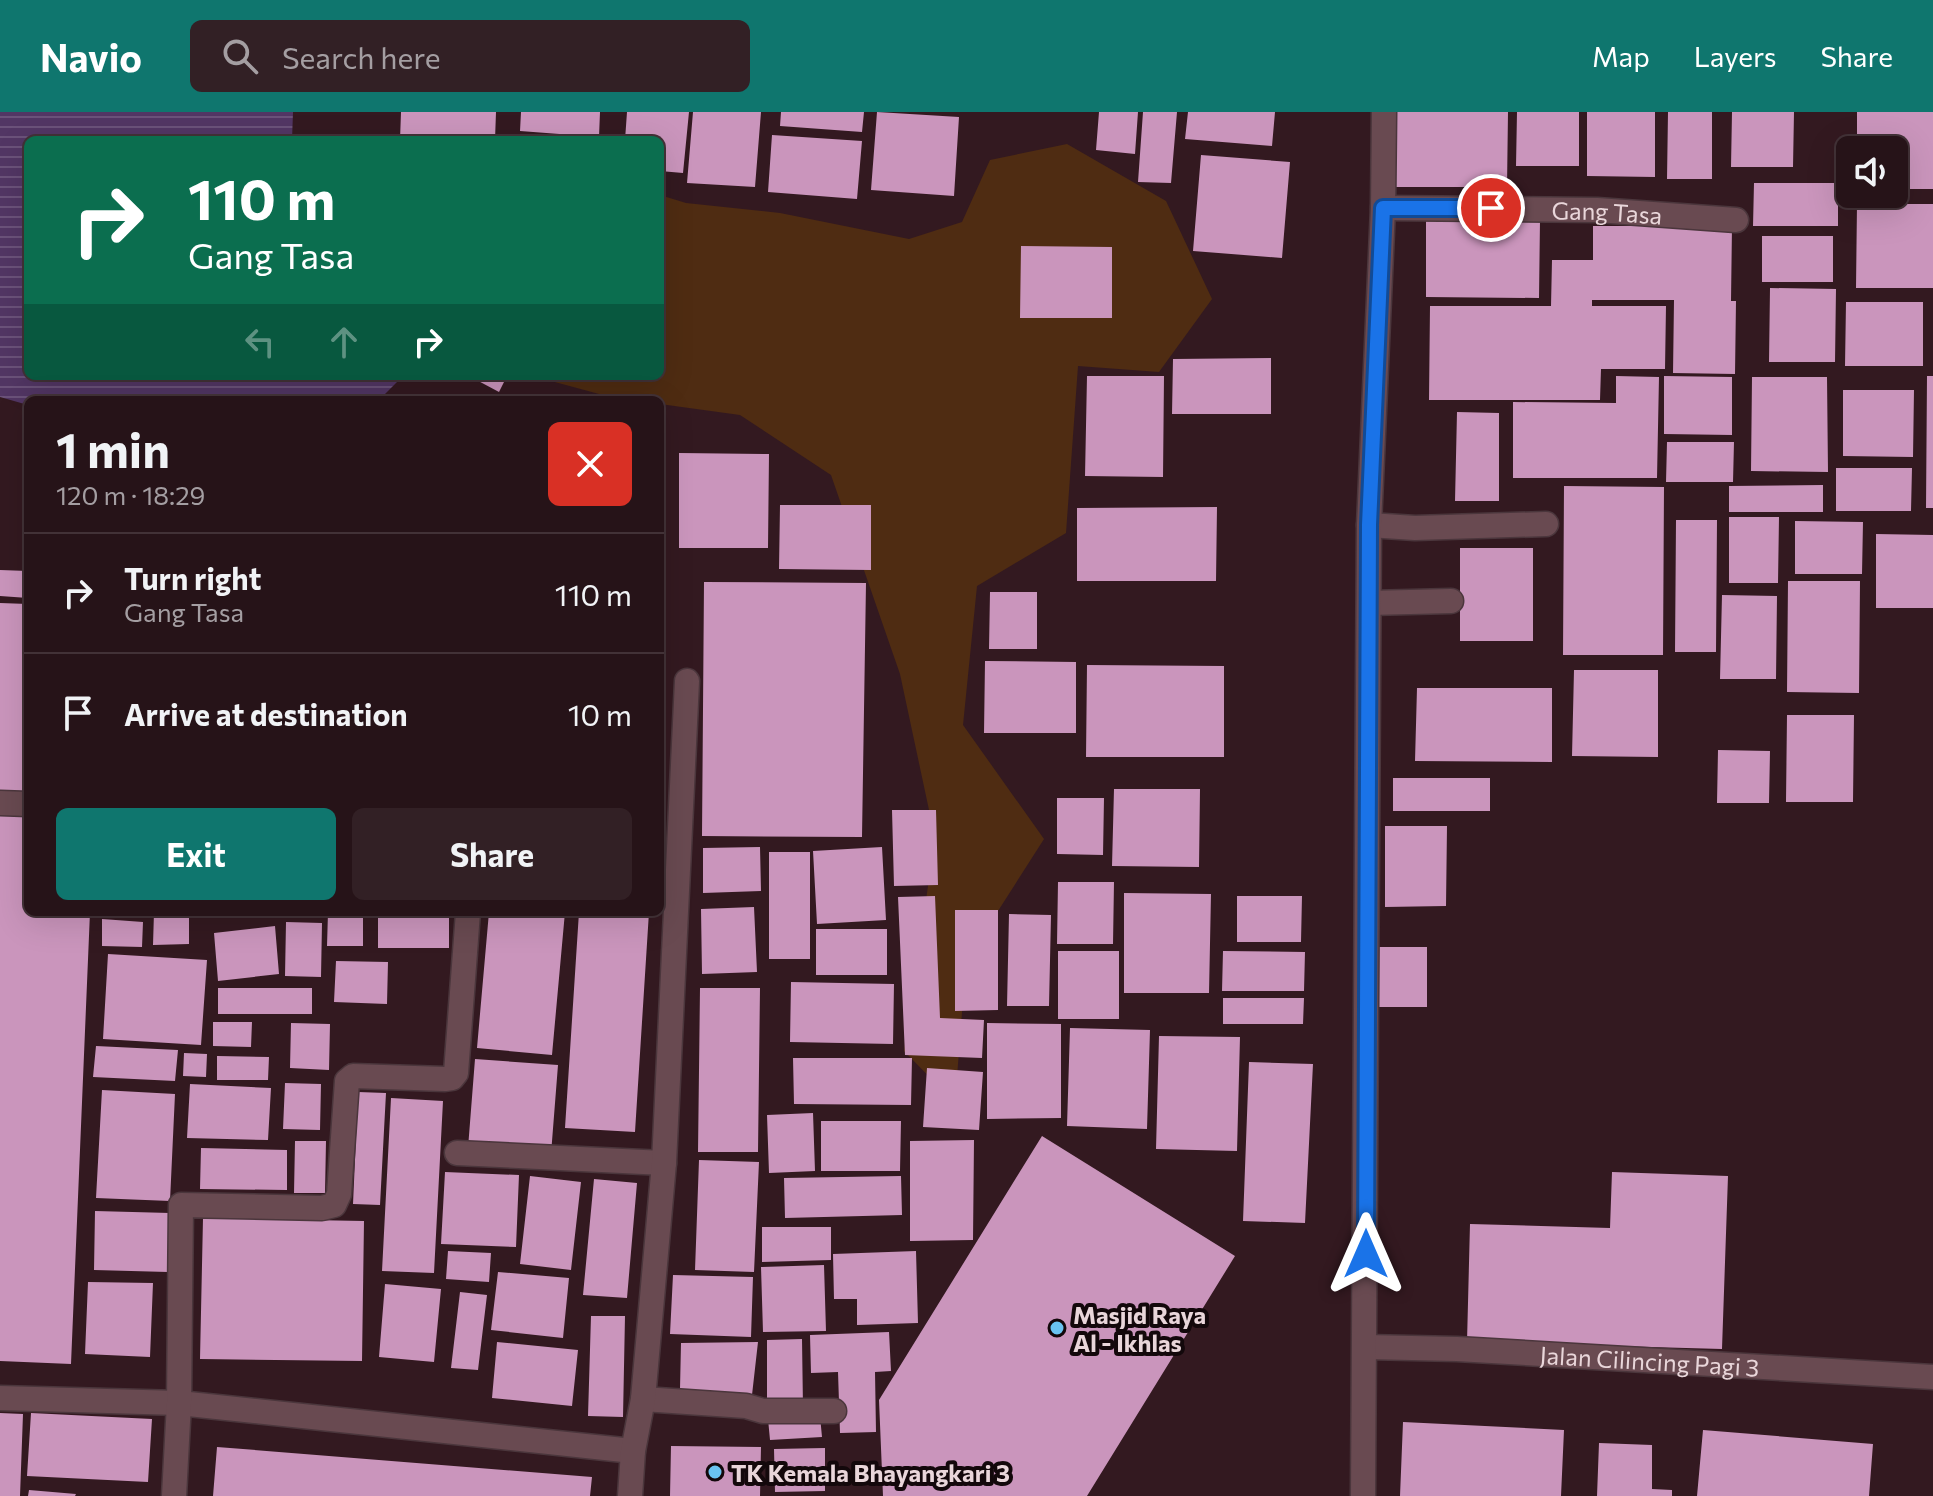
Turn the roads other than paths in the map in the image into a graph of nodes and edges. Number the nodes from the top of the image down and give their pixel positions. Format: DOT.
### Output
graph roads {
  1 [pos="1384,112"];
  2 [pos="1383,208"];
  3 [pos="1736,220"];
  4 [pos="1546,524"];
  5 [pos="1369,525"];
  6 [pos="1451,601"];
  7 [pos="1369,603"];
  8 [pos="687,681"];
  9 [pos="0,803"];
  10 [pos="24,804"];
  11 [pos="670,828"];
  12 [pos="468,916"];
  13 [pos="457,1153"];
  14 [pos="664,1163"];
  15 [pos="1366,1347"];
  16 [pos="1933,1377"];
  17 [pos="0,1398"];
  18 [pos="643,1399"];
  19 [pos="179,1403"];
  20 [pos="834,1411"];
  21 [pos="633,1451"];
  22 [pos="174,1496"];
  23 [pos="630,1496"];
  24 [pos="1363,1496"];
  1 -- 2 [label="street"];
  2 -- 3 [label="street, Gang Tasa"];
  2 -- 5 [label="street"];
  4 -- 5 [label="street"];
  5 -- 7 [label="street"];
  6 -- 7 [label="street"];
  7 -- 15 [label="street"];
  8 -- 11 [label="street"];
  9 -- 10 [label="street"];
  11 -- 14 [label="street"];
  12 -- 19 [label="street"];
  13 -- 14 [label="street"];
  14 -- 18 [label="street"];
  15 -- 16 [label="street, Jalan Cilincing Pagi 3"];
  15 -- 24 [label="street"];
  17 -- 19 [label="street"];
  18 -- 20 [label="street"];
  18 -- 21 [label="street"];
  19 -- 21 [label="street"];
  19 -- 22 [label="street"];
  21 -- 23 [label="street"];
}
